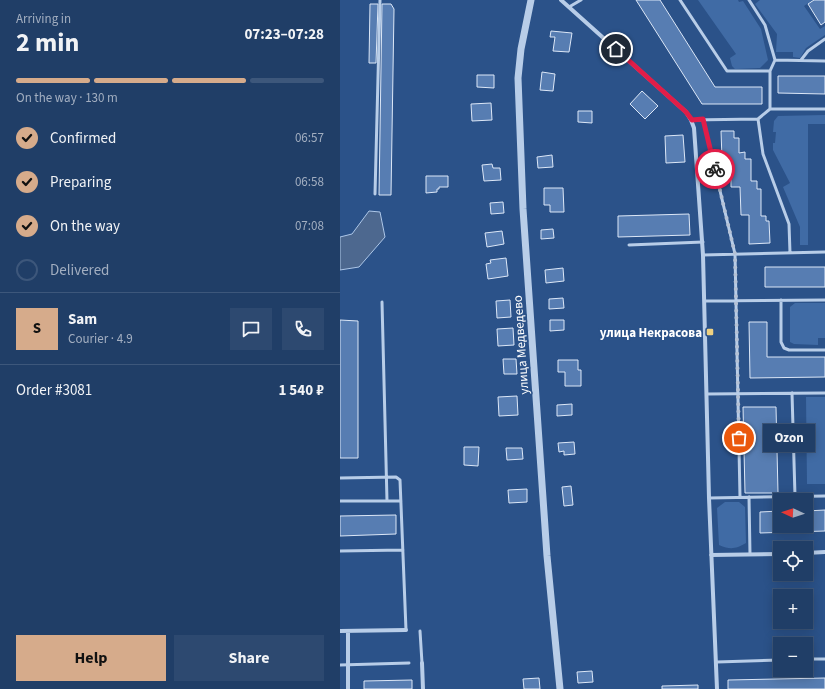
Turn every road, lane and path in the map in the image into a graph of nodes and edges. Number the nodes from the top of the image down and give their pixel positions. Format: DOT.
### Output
graph roads {
  1 [pos="380,0"];
  2 [pos="531,0"];
  3 [pos="561,0"];
  4 [pos="581,0"];
  5 [pos="680,0"];
  6 [pos="749,0"];
  7 [pos="569,7"];
  8 [pos="825,39"];
  9 [pos="775,60"];
  10 [pos="801,60"];
  11 [pos="825,61"];
  12 [pos="770,71"];
  13 [pos="770,109"];
  14 [pos="825,109"];
  15 [pos="703,119"];
  16 [pos="758,119"];
  17 [pos="692,120"];
  18 [pos="375,194"];
  19 [pos="703,242"];
  20 [pos="629,245"];
  21 [pos="825,252"];
  22 [pos="790,253"];
  23 [pos="735,254"];
  24 [pos="703,255"];
  25 [pos="781,300"];
  26 [pos="825,300"];
  27 [pos="705,301"];
  28 [pos="736,301"];
  29 [pos="382,302"];
  30 [pos="825,350"];
  31 [pos="738,393"];
  32 [pos="792,393"];
  33 [pos="825,393"];
  34 [pos="707,394"];
  35 [pos="387,477"];
  36 [pos="340,478"];
  37 [pos="795,493"];
  38 [pos="773,496"];
  39 [pos="813,496"];
  40 [pos="825,496"];
  41 [pos="740,497"];
  42 [pos="749,497"];
  43 [pos="709,498"];
  44 [pos="340,501"];
  45 [pos="388,501"];
  46 [pos="401,501"];
  47 [pos="403,550"];
  48 [pos="340,551"];
  49 [pos="825,552"];
  50 [pos="813,553"];
  51 [pos="750,554"];
  52 [pos="773,554"];
  53 [pos="711,555"];
  54 [pos="406,630"];
  55 [pos="340,631"];
  56 [pos="348,631"];
  57 [pos="420,631"];
  58 [pos="813,659"];
  59 [pos="825,659"];
  60 [pos="773,660"];
  61 [pos="717,662"];
  62 [pos="409,663"];
  63 [pos="422,663"];
  64 [pos="340,665"];
  65 [pos="348,665"];
  66 [pos="348,689"];
  67 [pos="423,689"];
  68 [pos="560,689"];
  69 [pos="717,689"];
  1 -- 18 [label="lane"];
  2 -- 68 [label="street, улица Медведево"];
  3 -- 7 [label="street"];
  4 -- 7 [label="lane"];
  5 -- 12 [label="lane"];
  6 -- 9 [label="lane"];
  7 -- 17 [label="street"];
  8 -- 10 [label="lane"];
  9 -- 10 [label="lane"];
  9 -- 12 [label="lane"];
  10 -- 11 [label="lane"];
  12 -- 13 [label="lane"];
  13 -- 14 [label="lane"];
  13 -- 16 [label="lane"];
  15 -- 16 [label="lane"];
  15 -- 17 [label="lane"];
  15 -- 23 [label="lane"];
  16 -- 22 [label="lane"];
  17 -- 19 [label="street"];
  19 -- 20 [label="lane"];
  19 -- 24 [label="street"];
  21 -- 22 [label="lane"];
  22 -- 23 [label="lane"];
  23 -- 24 [label="lane"];
  23 -- 28 [label="lane"];
  24 -- 27 [label="street"];
  25 -- 26 [label="lane"];
  25 -- 28 [label="lane"];
  25 -- 30 [label="lane"];
  27 -- 28 [label="lane"];
  27 -- 34 [label="street"];
  28 -- 31 [label="lane"];
  29 -- 35 [label="lane"];
  31 -- 32 [label="lane"];
  31 -- 34 [label="lane"];
  31 -- 41 [label="lane"];
  32 -- 33 [label="lane"];
  32 -- 37 [label="lane"];
  34 -- 43 [label="street"];
  35 -- 36 [label="lane"];
  35 -- 45 [label="lane"];
  35 -- 46 [label="lane"];
  38 -- 42 [label="lane"];
  39 -- 40 [label="lane"];
  41 -- 42 [label="lane"];
  41 -- 43 [label="lane"];
  42 -- 51 [label="lane"];
  43 -- 53 [label="street"];
  44 -- 45 [label="lane"];
  45 -- 46 [label="lane"];
  46 -- 47 [label="lane"];
  47 -- 48 [label="lane"];
  47 -- 54 [label="lane"];
  49 -- 50 [label="street"];
  51 -- 52 [label="street"];
  51 -- 53 [label="street"];
  53 -- 61 [label="street"];
  54 -- 56 [label="street"];
  55 -- 56 [label="street"];
  56 -- 65 [label="street"];
  57 -- 63 [label="lane"];
  58 -- 59 [label="lane"];
  60 -- 61 [label="lane"];
  61 -- 69 [label="street"];
  62 -- 65 [label="lane"];
  63 -- 67 [label="street"];
  64 -- 65 [label="lane"];
  65 -- 66 [label="street"];
}
